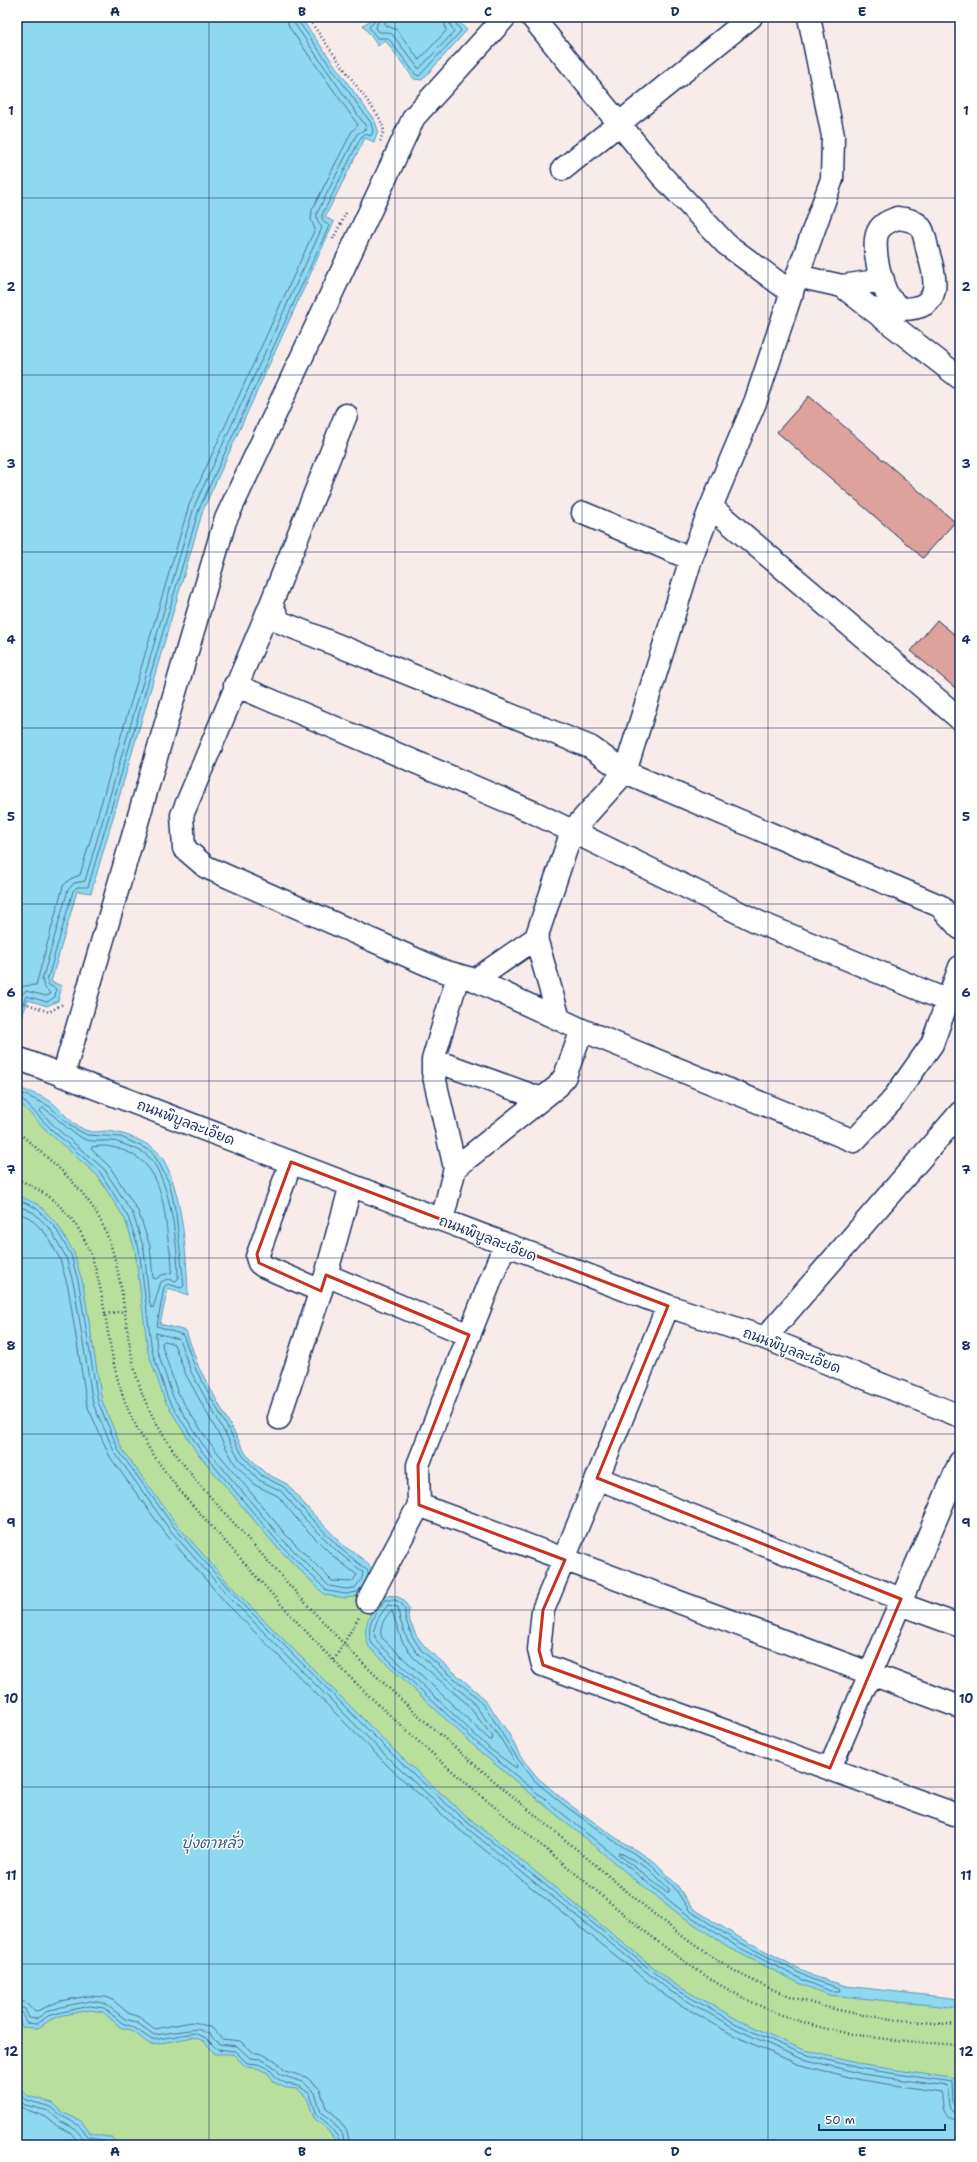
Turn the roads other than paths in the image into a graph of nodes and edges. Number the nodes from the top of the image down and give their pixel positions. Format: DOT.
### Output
graph roads {
  1 [pos="505,17"];
  2 [pos="532,17"];
  3 [pos="751,17"];
  4 [pos="809,17"];
  5 [pos="621,123"];
  6 [pos="563,169"];
  7 [pos="882,280"];
  8 [pos="794,284"];
  9 [pos="842,286"];
  10 [pos="960,378"];
  11 [pos="346,414"];
  12 [pos="711,507"];
  13 [pos="583,513"];
  14 [pos="691,559"];
  15 [pos="271,604"];
  16 [pos="235,685"];
  17 [pos="960,719"];
  18 [pos="625,772"];
  19 [pos="572,832"];
  20 [pos="960,928"];
  21 [pos="536,938"];
  22 [pos="960,967"];
  23 [pos="467,978"];
  24 [pos="948,1001"];
  25 [pos="559,1019"];
  26 [pos="582,1030"];
  27 [pos="17,1058"];
  28 [pos="433,1060"];
  29 [pos="63,1076"];
  30 [pos="542,1099"];
  31 [pos="960,1113"];
  32 [pos="291,1162"];
  33 [pos="454,1168"];
  34 [pos="351,1185"];
  35 [pos="442,1220"];
  36 [pos="505,1244"];
  37 [pos="324,1283"];
  38 [pos="668,1306"];
  39 [pos="469,1335"];
  40 [pos="765,1338"];
  41 [pos="960,1416"];
  42 [pos="279,1418"];
  43 [pos="960,1462"];
  44 [pos="597,1478"];
  45 [pos="419,1505"];
  46 [pos="564,1560"];
  47 [pos="368,1601"];
  48 [pos="901,1601"];
  49 [pos="960,1626"];
  50 [pos="870,1673"];
  51 [pos="960,1707"];
  52 [pos="830,1768"];
  53 [pos="960,1816"];
  1 -- 29 [label="street"];
  2 -- 5 [label="street"];
  3 -- 5 [label="street"];
  4 -- 8 [label="street"];
  5 -- 6 [label="street"];
  5 -- 8 [label="street"];
  7 -- 9 [label="street"];
  8 -- 9 [label="street"];
  8 -- 12 [label="street"];
  9 -- 10 [label="street"];
  11 -- 15 [label="street"];
  12 -- 14 [label="street"];
  12 -- 17 [label="street"];
  13 -- 14 [label="street"];
  14 -- 18 [label="street"];
  15 -- 16 [label="street"];
  15 -- 18 [label="street"];
  16 -- 19 [label="street"];
  16 -- 23 [label="street"];
  18 -- 19 [label="street"];
  18 -- 20 [label="street"];
  19 -- 21 [label="street"];
  19 -- 24 [label="street"];
  21 -- 23 [label="street"];
  21 -- 25 [label="street"];
  22 -- 24 [label="street"];
  23 -- 25 [label="street"];
  23 -- 28 [label="street"];
  24 -- 26 [label="street"];
  25 -- 26 [label="street"];
  26 -- 30 [label="street"];
  27 -- 29 [label="street, ถนนพิบูลละเอียด"];
  28 -- 30 [label="street"];
  28 -- 33 [label="street"];
  29 -- 32 [label="street, ถนนพิบูลละเอียด"];
  30 -- 33 [label="street"];
  31 -- 40 [label="street"];
  32 -- 34 [label="street, ถนนพิบูลละเอียด"];
  32 -- 37 [label="street"];
  33 -- 35 [label="street"];
  34 -- 35 [label="street, ถนนพิบูลละเอียด"];
  34 -- 37 [label="street"];
  35 -- 36 [label="street, ถนนพิบูลละเอียด"];
  36 -- 38 [label="street, ถนนพิบูลละเอียด"];
  36 -- 39 [label="street"];
  37 -- 39 [label="street"];
  37 -- 42 [label="street"];
  38 -- 40 [label="street, ถนนพิบูลละเอียด"];
  38 -- 44 [label="street"];
  39 -- 45 [label="street"];
  40 -- 41 [label="street, ถนนพิบูลละเอียด"];
  43 -- 48 [label="street"];
  44 -- 46 [label="street"];
  44 -- 48 [label="street"];
  45 -- 46 [label="street"];
  45 -- 47 [label="street"];
  46 -- 50 [label="street"];
  46 -- 52 [label="street"];
  48 -- 49 [label="street"];
  48 -- 50 [label="street"];
  50 -- 51 [label="street"];
  50 -- 52 [label="street"];
  52 -- 53 [label="street"];
}
